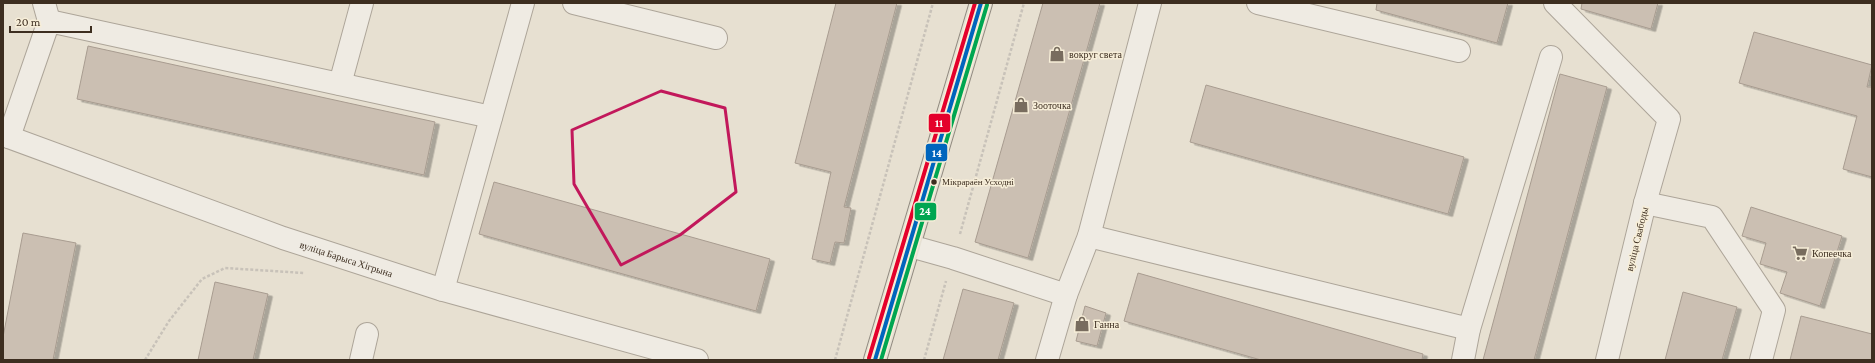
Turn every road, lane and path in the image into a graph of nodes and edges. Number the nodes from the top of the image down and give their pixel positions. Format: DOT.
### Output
graph roads {
  1 [pos="362,3"];
  2 [pos="523,3"];
  3 [pos="574,3"];
  4 [pos="933,3"];
  5 [pos="980,3"];
  6 [pos="1024,3"];
  7 [pos="1150,3"];
  8 [pos="1258,3"];
  9 [pos="1555,3"];
  10 [pos="46,12"];
  11 [pos="716,38"];
  12 [pos="1458,51"];
  13 [pos="1551,57"];
  14 [pos="340,84"];
  15 [pos="491,117"];
  16 [pos="6,136"];
  17 [pos="1646,203"];
  18 [pos="1089,236"];
  19 [pos="910,246"];
  20 [pos="953,258"];
  21 [pos="307,273"];
  22 [pos="443,290"];
  23 [pos="1066,295"];
  24 [pos="1469,329"];
  25 [pos="367,334"];
  26 [pos="145,360"];
  27 [pos="362,360"];
  28 [pos="697,360"];
  29 [pos="835,360"];
  30 [pos="875,360"];
  31 [pos="924,360"];
  32 [pos="1047,360"];
  33 [pos="1463,360"];
  34 [pos="1607,360"];
  35 [pos="1761,360"];
  1 -- 14 [label="street"];
  2 -- 15 [label="street"];
  3 -- 11 [label="street"];
  4 -- 29 [label="path"];
  5 -- 19 [label="main road"];
  6 -- 20 [label="path"];
  7 -- 18 [label="street"];
  8 -- 12 [label="street"];
  9 -- 17 [label="street, вуліца Свабоды"];
  10 -- 14 [label="street"];
  10 -- 16 [label="street"];
  13 -- 24 [label="street"];
  14 -- 15 [label="street"];
  15 -- 22 [label="street"];
  16 -- 22 [label="street, вуліца Барыса Хігрына"];
  17 -- 34 [label="street, вуліца Свабоды"];
  17 -- 35 [label="street"];
  18 -- 23 [label="street"];
  18 -- 24 [label="street"];
  19 -- 20 [label="street"];
  19 -- 30 [label="main road"];
  20 -- 23 [label="street"];
  20 -- 31 [label="path"];
  21 -- 26 [label="path"];
  22 -- 28 [label="street, вуліца Барыса Хігрына"];
  23 -- 32 [label="street"];
  24 -- 33 [label="street"];
  25 -- 27 [label="street"];
}
